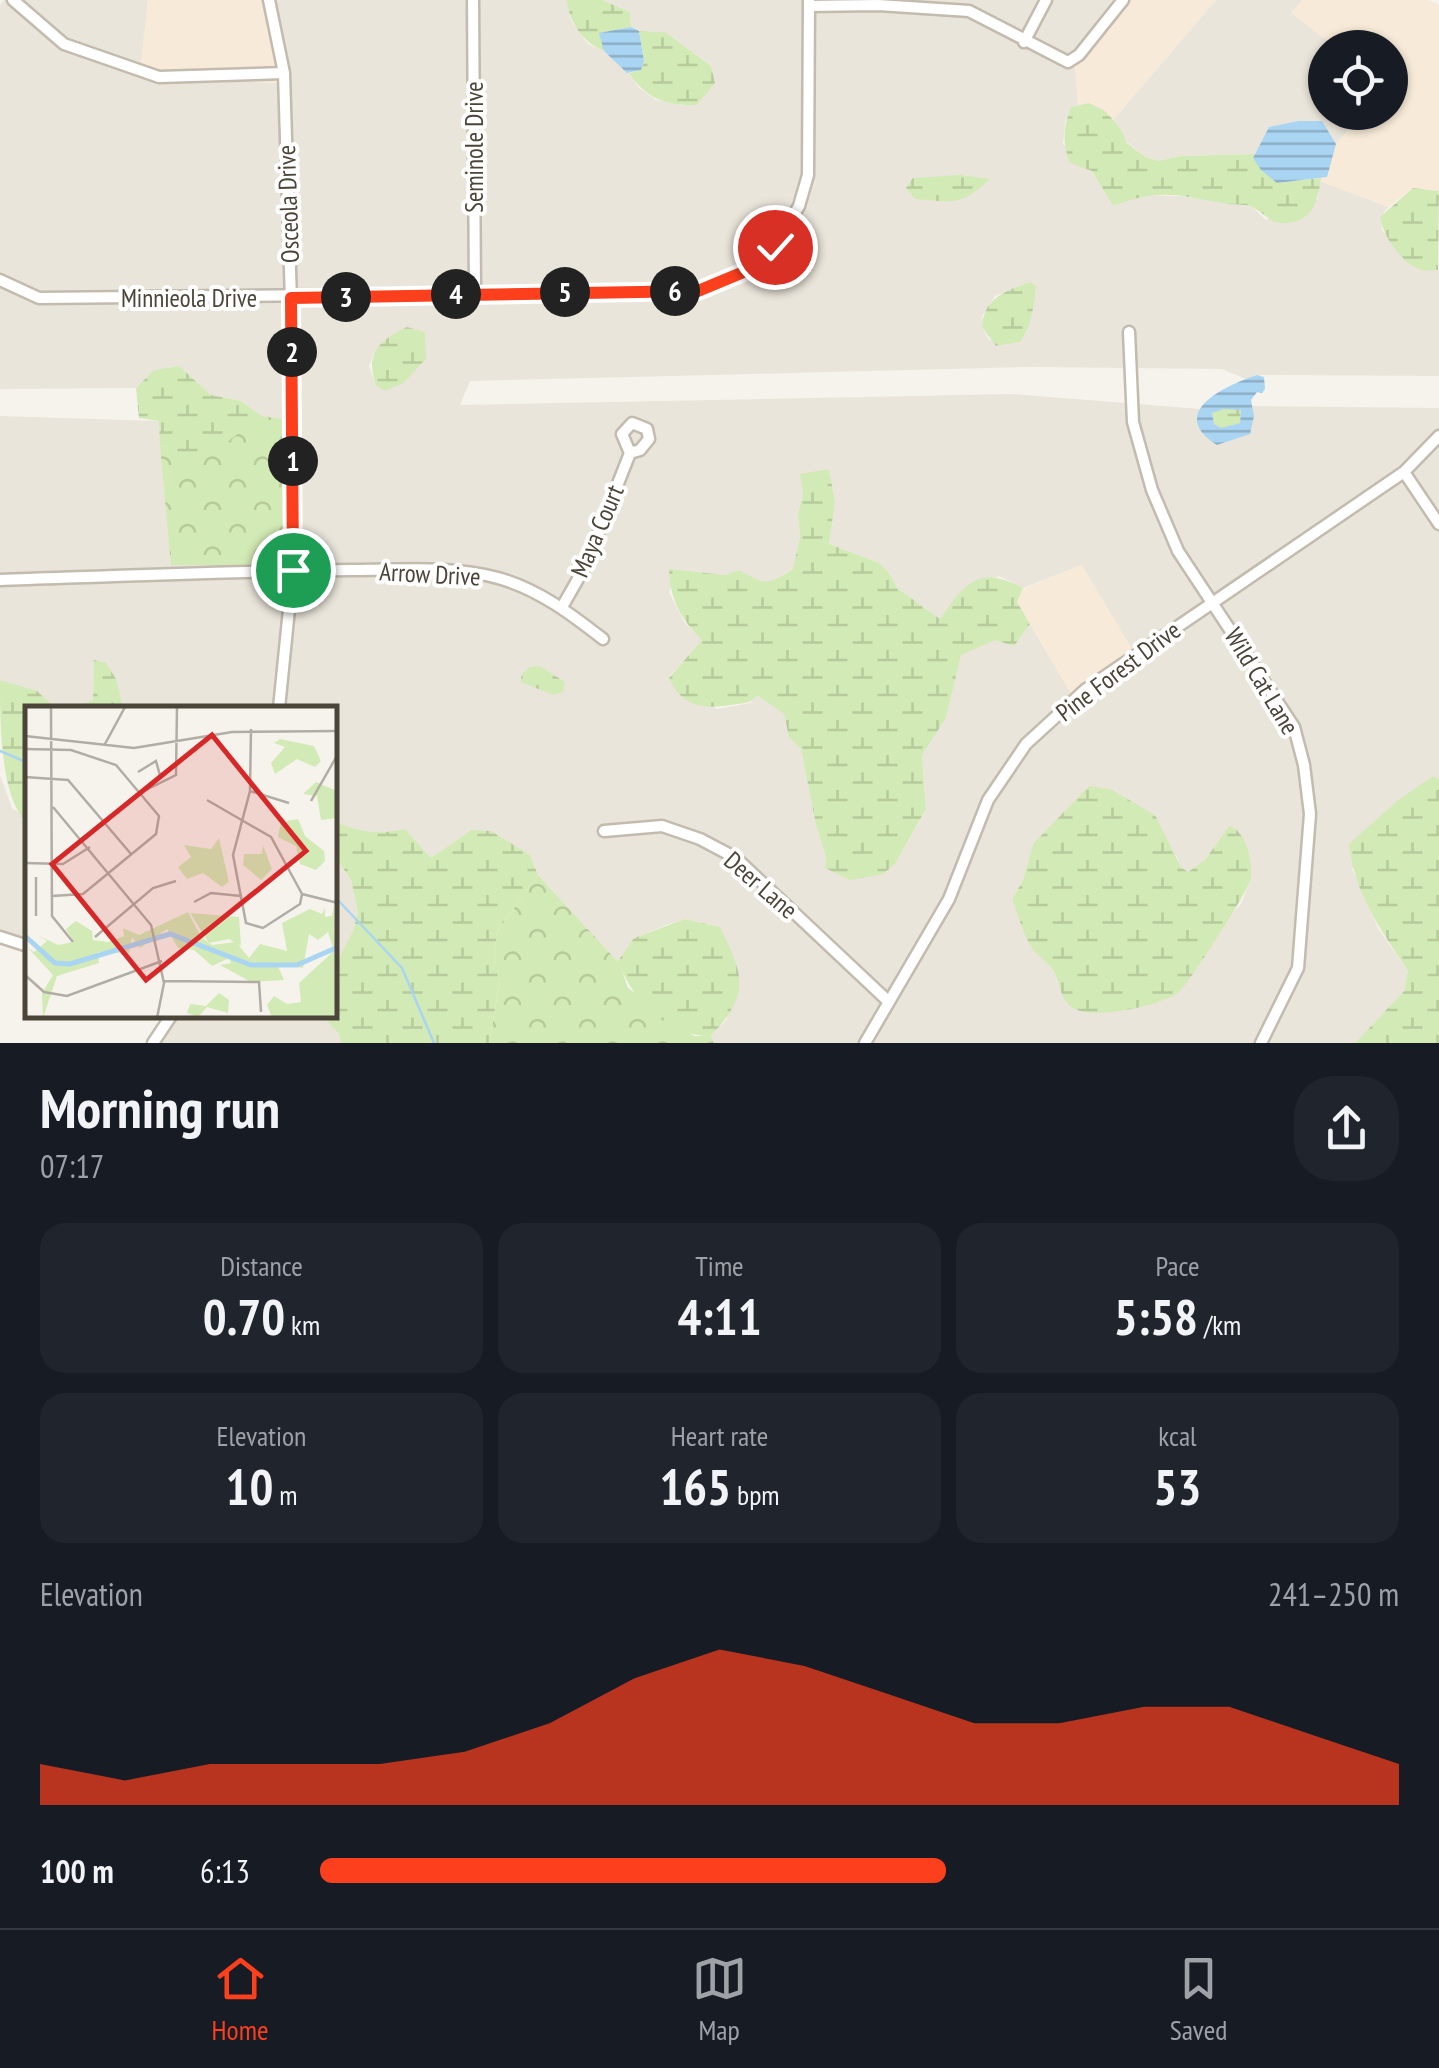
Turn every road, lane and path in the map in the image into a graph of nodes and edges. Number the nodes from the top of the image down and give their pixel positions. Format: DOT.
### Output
graph roads {
  1 [pos="13,0"];
  2 [pos="269,0"];
  3 [pos="473,0"];
  4 [pos="1046,0"];
  5 [pos="1123,0"];
  6 [pos="878,2"];
  7 [pos="809,3"];
  8 [pos="972,6"];
  9 [pos="1024,42"];
  10 [pos="284,73"];
  11 [pos="0,280"];
  12 [pos="475,293"];
  13 [pos="291,298"];
  14 [pos="1129,332"];
  15 [pos="1439,436"];
  16 [pos="630,453"];
  17 [pos="1404,472"];
  18 [pos="1439,524"];
  19 [pos="293,570"];
  20 [pos="0,580"];
  21 [pos="1212,600"];
  22 [pos="562,607"];
  23 [pos="602,640"];
  24 [pos="279,706"];
  25 [pos="604,830"];
  26 [pos="0,937"];
  27 [pos="25,945"];
  28 [pos="890,1002"];
  29 [pos="171,1018"];
  30 [pos="154,1043"];
  31 [pos="864,1043"];
  32 [pos="1260,1043"];
  1 -- 10 [label="street"];
  2 -- 10 [label="street, Osceola Drive"];
  3 -- 12 [label="street, Seminole Drive"];
  4 -- 9 [label="street"];
  5 -- 9 [label="street"];
  6 -- 7 [label="street"];
  6 -- 8 [label="street"];
  7 -- 12 [label="street, Minnieola Drive"];
  8 -- 9 [label="street"];
  10 -- 13 [label="street, Osceola Drive"];
  11 -- 13 [label="street, Minnieola Drive"];
  12 -- 13 [label="street, Minnieola Drive"];
  13 -- 19 [label="street, Osceola Drive"];
  14 -- 21 [label="street, Wild Cat Lane"];
  15 -- 17 [label="street, Pine Forest Drive"];
  16 -- 22 [label="street, Maya Court"];
  17 -- 18 [label="street"];
  17 -- 21 [label="street, Pine Forest Drive"];
  19 -- 20 [label="street, Arrow Drive"];
  19 -- 22 [label="street, Arrow Drive"];
  19 -- 24 [label="street, Osceola Drive"];
  21 -- 28 [label="street, Pine Forest Drive"];
  21 -- 32 [label="street, Wild Cat Lane"];
  22 -- 23 [label="street, Arrow Drive"];
  25 -- 28 [label="street, Deer Lane"];
  26 -- 27 [label="street"];
  28 -- 31 [label="street, Pine Forest Drive"];
  29 -- 30 [label="street"];
}
